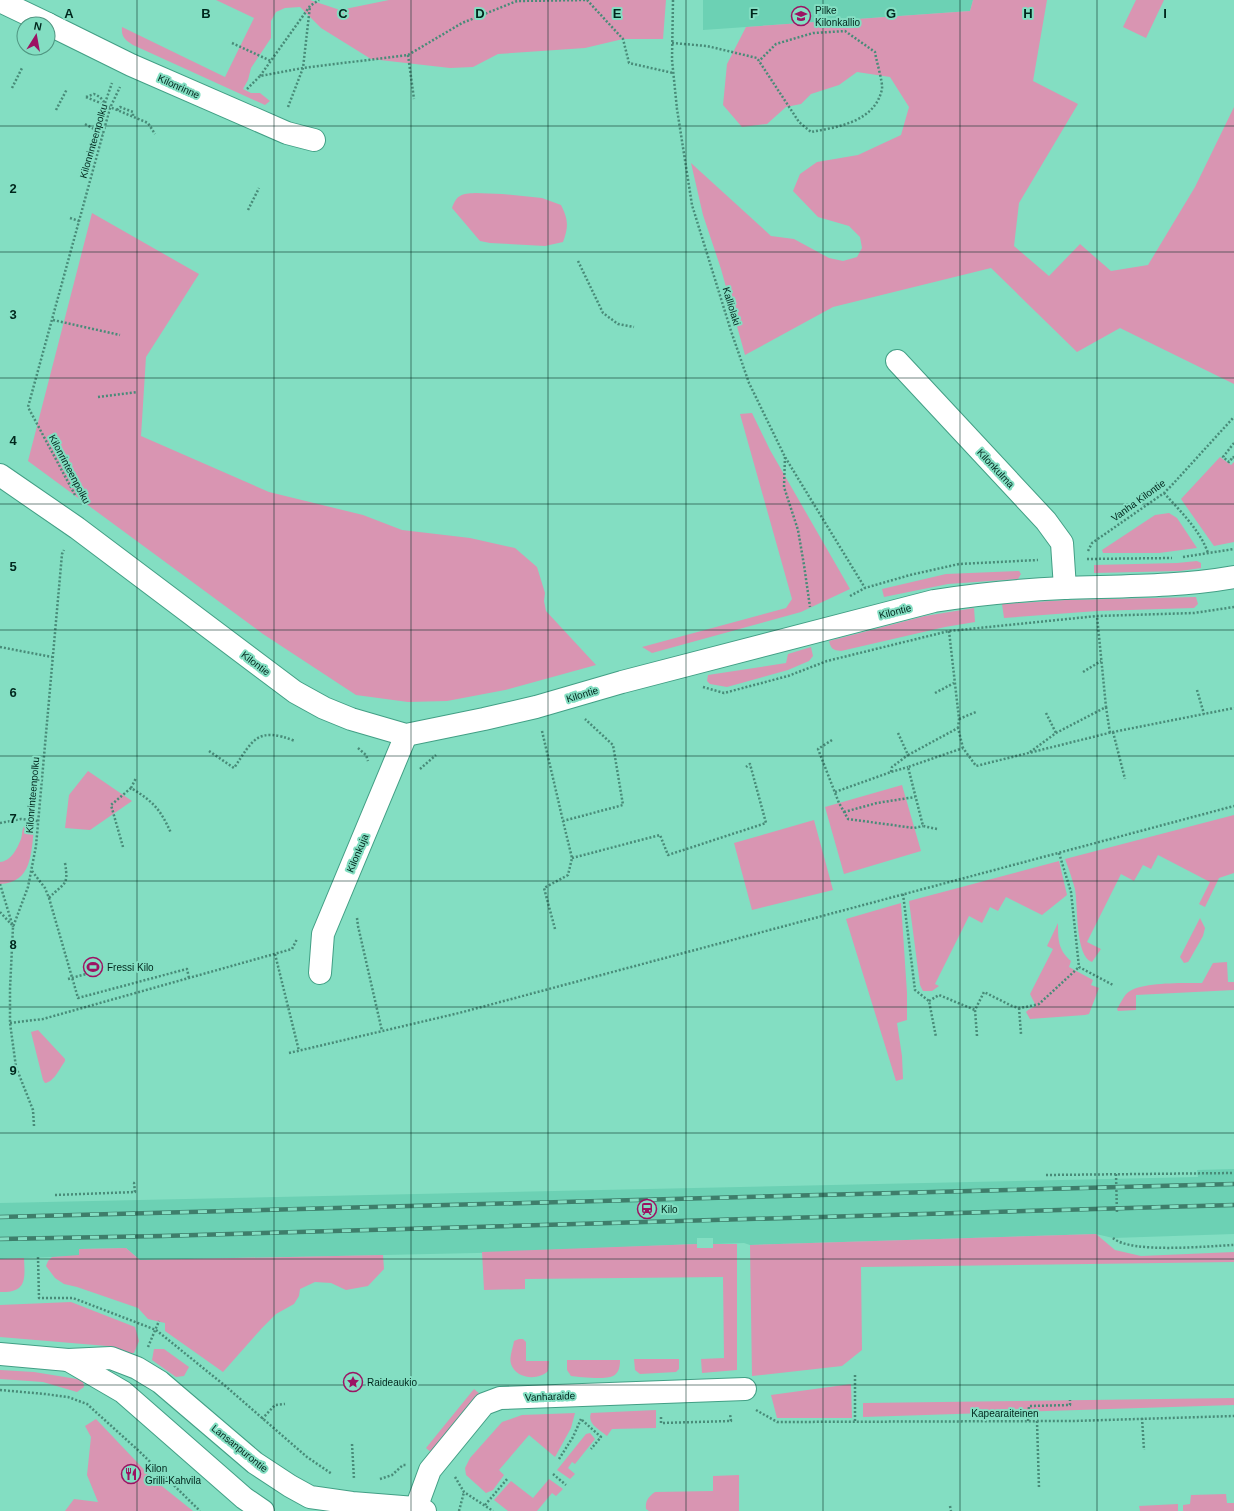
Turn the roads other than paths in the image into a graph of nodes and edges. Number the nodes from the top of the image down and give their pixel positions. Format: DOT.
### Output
graph roads {
  1 [pos="0,1"];
  2 [pos="31,16"];
  3 [pos="56,28"];
  4 [pos="314,140"];
  5 [pos="897,361"];
  6 [pos="0,475"];
  7 [pos="1234,577"];
  8 [pos="1065,588"];
  9 [pos="406,735"];
  10 [pos="320,973"];
  11 [pos="0,1354"];
  12 [pos="68,1360"];
  13 [pos="745,1390"];
  14 [pos="419,1510"];
  15 [pos="263,1511"];
  1 -- 2 [label="street, Kilonrinne"];
  3 -- 4 [label="street, Kilonrinne"];
  5 -- 8 [label="street, Kilonkulma"];
  6 -- 9 [label="street, Kilontie"];
  7 -- 8 [label="street, Kilontie"];
  8 -- 9 [label="street, Kilontie"];
  9 -- 10 [label="street, Kilonkuja"];
  11 -- 12 [label="street, Lansanpurontie"];
  12 -- 14 [label="street, Lansanpurontie"];
  12 -- 15 [label="street, Lansanpurontie"];
  13 -- 14 [label="street, Vanharaide"];
}
